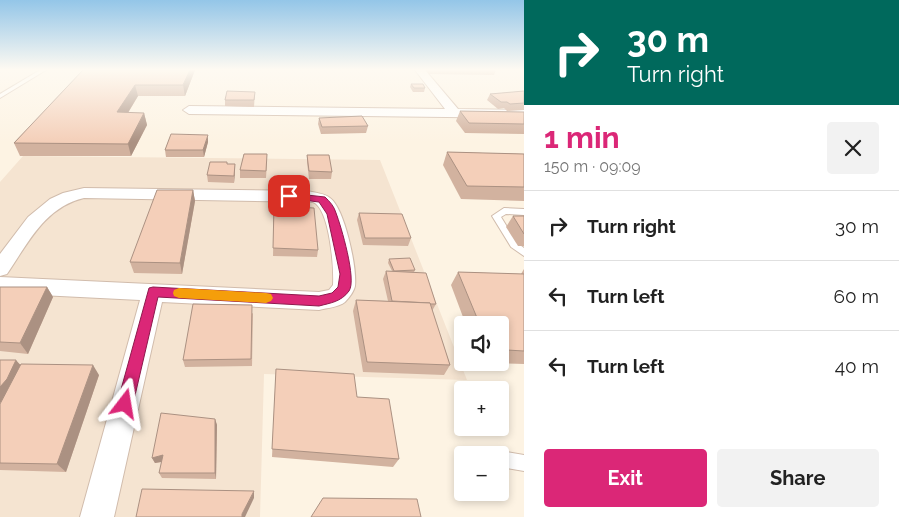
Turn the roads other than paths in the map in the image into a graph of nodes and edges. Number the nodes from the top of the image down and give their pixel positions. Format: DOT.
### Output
graph roads {
  1 [pos="439,94"];
  2 [pos="189,110"];
  3 [pos="454,113"];
  4 [pos="524,114"];
  5 [pos="524,212"];
  6 [pos="524,253"];
  7 [pos="0,269"];
  8 [pos="0,284"];
  9 [pos="153,292"];
  10 [pos="509,460"];
  11 [pos="524,463"];
  12 [pos="97,517"];
  1 -- 3 [label="street"];
  2 -- 3 [label="street"];
  3 -- 4 [label="street"];
  5 -- 6 [label="lane"];
  7 -- 9 [label="street"];
  8 -- 9 [label="street"];
  9 -- 12 [label="street"];
  10 -- 11 [label="lane"];
}
